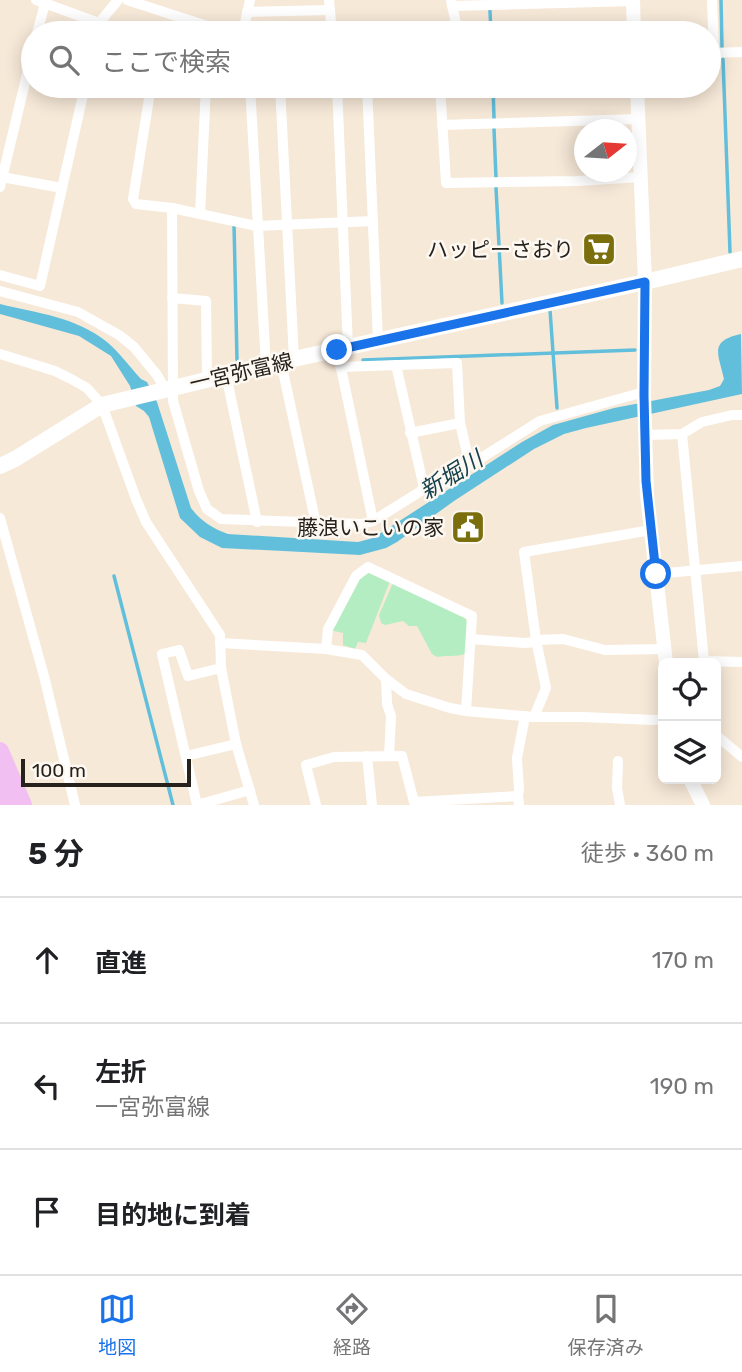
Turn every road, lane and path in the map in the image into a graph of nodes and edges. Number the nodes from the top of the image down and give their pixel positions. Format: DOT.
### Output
graph roads {
  1 [pos="118,0"];
  2 [pos="127,0"];
  3 [pos="250,0"];
  4 [pos="633,0"];
  5 [pos="712,0"];
  6 [pos="42,1"];
  7 [pos="452,3"];
  8 [pos="330,5"];
  9 [pos="247,12"];
  10 [pos="39,21"];
  11 [pos="83,21"];
  12 [pos="103,21"];
  13 [pos="192,21"];
  14 [pos="245,21"];
  15 [pos="456,21"];
  16 [pos="634,21"];
  17 [pos="712,21"];
  18 [pos="742,52"];
  19 [pos="721,53"];
  20 [pos="21,98"];
  21 [pos="82,98"];
  22 [pos="149,98"];
  23 [pos="205,98"];
  24 [pos="251,98"];
  25 [pos="281,98"];
  26 [pos="337,98"];
  27 [pos="368,98"];
  28 [pos="441,98"];
  29 [pos="637,98"];
  30 [pos="638,119"];
  31 [pos="442,125"];
  32 [pos="641,177"];
  33 [pos="1,182"];
  34 [pos="62,188"];
  35 [pos="172,208"];
  36 [pos="200,214"];
  37 [pos="373,221"];
  38 [pos="342,222"];
  39 [pos="286,225"];
  40 [pos="257,226"];
  41 [pos="742,259"];
  42 [pos="0,275"];
  43 [pos="645,282"];
  44 [pos="0,292"];
  45 [pos="172,299"];
  46 [pos="378,341"];
  47 [pos="342,349"];
  48 [pos="0,354"];
  49 [pos="280,362"];
  50 [pos="396,365"];
  51 [pos="340,367"];
  52 [pos="226,375"];
  53 [pos="207,379"];
  54 [pos="165,389"];
  55 [pos="644,393"];
  56 [pos="102,405"];
  57 [pos="742,415"];
  58 [pos="460,423"];
  59 [pos="645,429"];
  60 [pos="410,433"];
  61 [pos="682,435"];
  62 [pos="0,466"];
  63 [pos="461,466"];
  64 [pos="424,488"];
  65 [pos="0,519"];
  66 [pos="373,521"];
  67 [pos="257,522"];
  68 [pos="316,524"];
  69 [pos="651,530"];
  70 [pos="742,566"];
  71 [pos="695,571"];
  72 [pos="656,574"];
  73 [pos="471,639"];
  74 [pos="536,641"];
  75 [pos="220,643"];
  76 [pos="326,649"];
  77 [pos="665,656"];
  78 [pos="742,662"];
  79 [pos="221,668"];
  80 [pos="386,679"];
  81 [pos="466,711"];
  82 [pos="529,716"];
  83 [pos="658,720"];
  84 [pos="721,739"];
  85 [pos="236,744"];
  86 [pos="0,751"];
  87 [pos="186,756"];
  88 [pos="367,756"];
  89 [pos="389,756"];
  90 [pos="742,757"];
  91 [pos="618,761"];
  92 [pos="0,783"];
  93 [pos="692,784"];
  94 [pos="250,790"];
  95 [pos="518,800"];
  96 [pos="443,803"];
  97 [pos="9,805"];
  98 [pos="23,805"];
  99 [pos="75,805"];
  100 [pos="254,805"];
  101 [pos="316,805"];
  102 [pos="372,805"];
  103 [pos="621,805"];
  104 [pos="703,805"];
  1 -- 12 [label="street"];
  2 -- 13 [label="street"];
  3 -- 9 [label="street"];
  4 -- 7 [label="street"];
  4 -- 16 [label="street"];
  5 -- 17 [label="street"];
  6 -- 10 [label="street"];
  6 -- 11 [label="street"];
  7 -- 15 [label="street"];
  8 -- 9 [label="street"];
  9 -- 14 [label="street"];
  18 -- 19 [label="street"];
  20 -- 33 [label="street"];
  21 -- 34 [label="street"];
  22 -- 35 [label="street"];
  23 -- 36 [label="street"];
  24 -- 40 [label="street"];
  25 -- 39 [label="street"];
  26 -- 38 [label="street"];
  27 -- 37 [label="street"];
  28 -- 31 [label="street"];
  29 -- 30 [label="street"];
  30 -- 31 [label="street"];
  30 -- 32 [label="street"];
  31 -- 32 [label="street"];
  32 -- 43 [label="street"];
  33 -- 34 [label="street"];
  34 -- 42 [label="street"];
  35 -- 36 [label="street"];
  35 -- 45 [label="street"];
  36 -- 40 [label="street"];
  37 -- 38 [label="street"];
  37 -- 46 [label="street"];
  38 -- 39 [label="street"];
  38 -- 47 [label="street"];
  39 -- 40 [label="street"];
  39 -- 49 [label="street"];
  40 -- 49 [label="street"];
  41 -- 43 [label="main road, 一宮弥富線"];
  43 -- 46 [label="main road, 一宮弥富線"];
  43 -- 55 [label="street"];
  44 -- 54 [label="street"];
  45 -- 53 [label="street"];
  45 -- 54 [label="street"];
  46 -- 47 [label="main road, 一宮弥富線"];
  47 -- 49 [label="main road, 一宮弥富線"];
  47 -- 51 [label="street"];
  48 -- 56 [label="street"];
  49 -- 52 [label="main road, 一宮弥富線"];
  49 -- 68 [label="street"];
  50 -- 51 [label="street"];
  50 -- 58 [label="street"];
  50 -- 60 [label="street"];
  51 -- 66 [label="street"];
  52 -- 53 [label="main road, 一宮弥富線"];
  52 -- 67 [label="street"];
  53 -- 54 [label="main road, 一宮弥富線"];
  54 -- 56 [label="main road, 一宮弥富線"];
  54 -- 67 [label="street"];
  55 -- 59 [label="street"];
  55 -- 63 [label="street"];
  56 -- 62 [label="main road, 一宮弥富線"];
  56 -- 75 [label="street"];
  57 -- 61 [label="street"];
  58 -- 60 [label="street"];
  58 -- 63 [label="street"];
  59 -- 61 [label="street"];
  59 -- 69 [label="street"];
  60 -- 64 [label="street"];
  61 -- 71 [label="street"];
  63 -- 64 [label="street"];
  64 -- 66 [label="street"];
  65 -- 99 [label="street"];
  66 -- 68 [label="street"];
  67 -- 68 [label="street"];
  69 -- 72 [label="street"];
  69 -- 74 [label="street"];
  70 -- 71 [label="street"];
  71 -- 72 [label="street"];
  71 -- 78 [label="street"];
  72 -- 77 [label="street"];
  73 -- 74 [label="street"];
  73 -- 76 [label="street"];
  73 -- 81 [label="street"];
  74 -- 77 [label="street"];
  74 -- 82 [label="street"];
  75 -- 76 [label="street"];
  75 -- 79 [label="street"];
  76 -- 80 [label="street"];
  79 -- 85 [label="street"];
  79 -- 87 [label="street"];
  80 -- 81 [label="street"];
  80 -- 89 [label="street"];
  81 -- 82 [label="street"];
  82 -- 83 [label="street"];
  82 -- 95 [label="street"];
  84 -- 90 [label="street"];
  85 -- 87 [label="street"];
  85 -- 94 [label="street"];
  86 -- 98 [label="main road"];
  87 -- 94 [label="street"];
  88 -- 89 [label="street"];
  88 -- 101 [label="street"];
  88 -- 102 [label="street"];
  89 -- 96 [label="street"];
  91 -- 103 [label="street"];
  92 -- 97 [label="main road"];
  93 -- 104 [label="street"];
  94 -- 100 [label="street"];
  95 -- 96 [label="street"];
}
